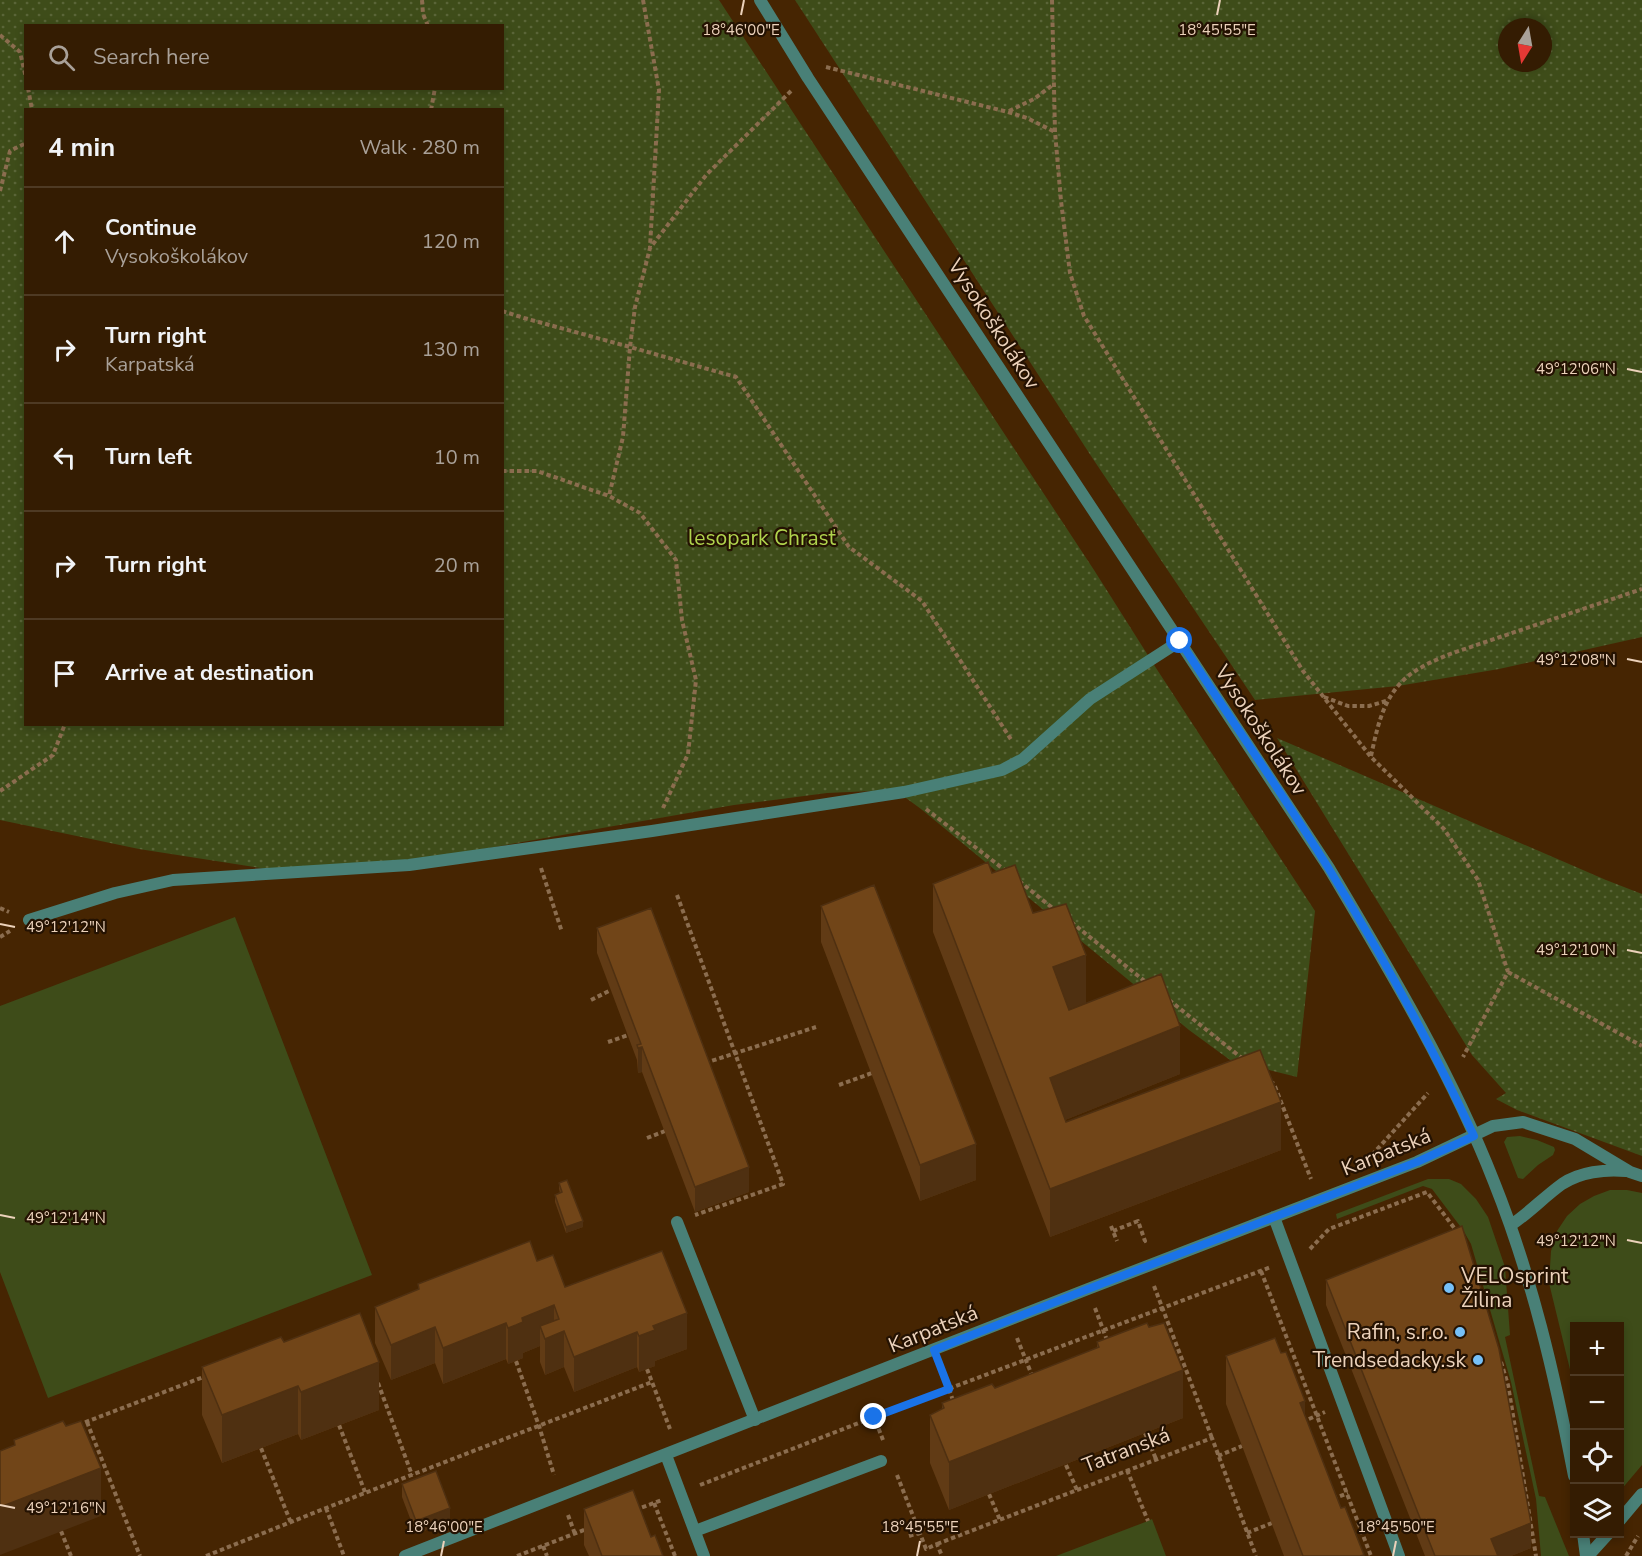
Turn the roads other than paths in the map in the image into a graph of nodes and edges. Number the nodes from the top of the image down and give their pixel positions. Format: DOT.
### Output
graph roads {
  1 [pos="760,0"];
  2 [pos="1180,641"];
  3 [pos="29,920"];
  4 [pos="1474,1136"];
  5 [pos="1636,1174"];
  6 [pos="1274,1217"];
  7 [pos="677,1222"];
  8 [pos="1511,1226"];
  9 [pos="755,1420"];
  10 [pos="1570,1453"];
  11 [pos="666,1455"];
  12 [pos="881,1461"];
  13 [pos="1642,1494"];
  14 [pos="1624,1515"];
  15 [pos="695,1531"];
  16 [pos="1584,1538"];
  17 [pos="1603,1538"];
  18 [pos="405,1556"];
  19 [pos="705,1556"];
  20 [pos="1399,1556"];
  21 [pos="1587,1556"];
  1 -- 2 [label="street, Vysokoškolákov"];
  2 -- 3 [label="street"];
  2 -- 4 [label="street, Vysokoškolákov"];
  4 -- 5 [label="street, Karpatská"];
  4 -- 6 [label="street, Karpatská"];
  4 -- 8 [label="street, Vysokoškolákov"];
  5 -- 8 [label="street"];
  6 -- 9 [label="street, Karpatská"];
  6 -- 20 [label="street"];
  7 -- 9 [label="street"];
  8 -- 10 [label="street, Vysokoškolákov"];
  9 -- 11 [label="street, Karpatská"];
  11 -- 15 [label="street"];
  11 -- 18 [label="street, Karpatská"];
  12 -- 15 [label="street"];
  13 -- 14 [label="street"];
  15 -- 19 [label="street"];
  16 -- 21 [label="street"];
  17 -- 21 [label="street"];
}
